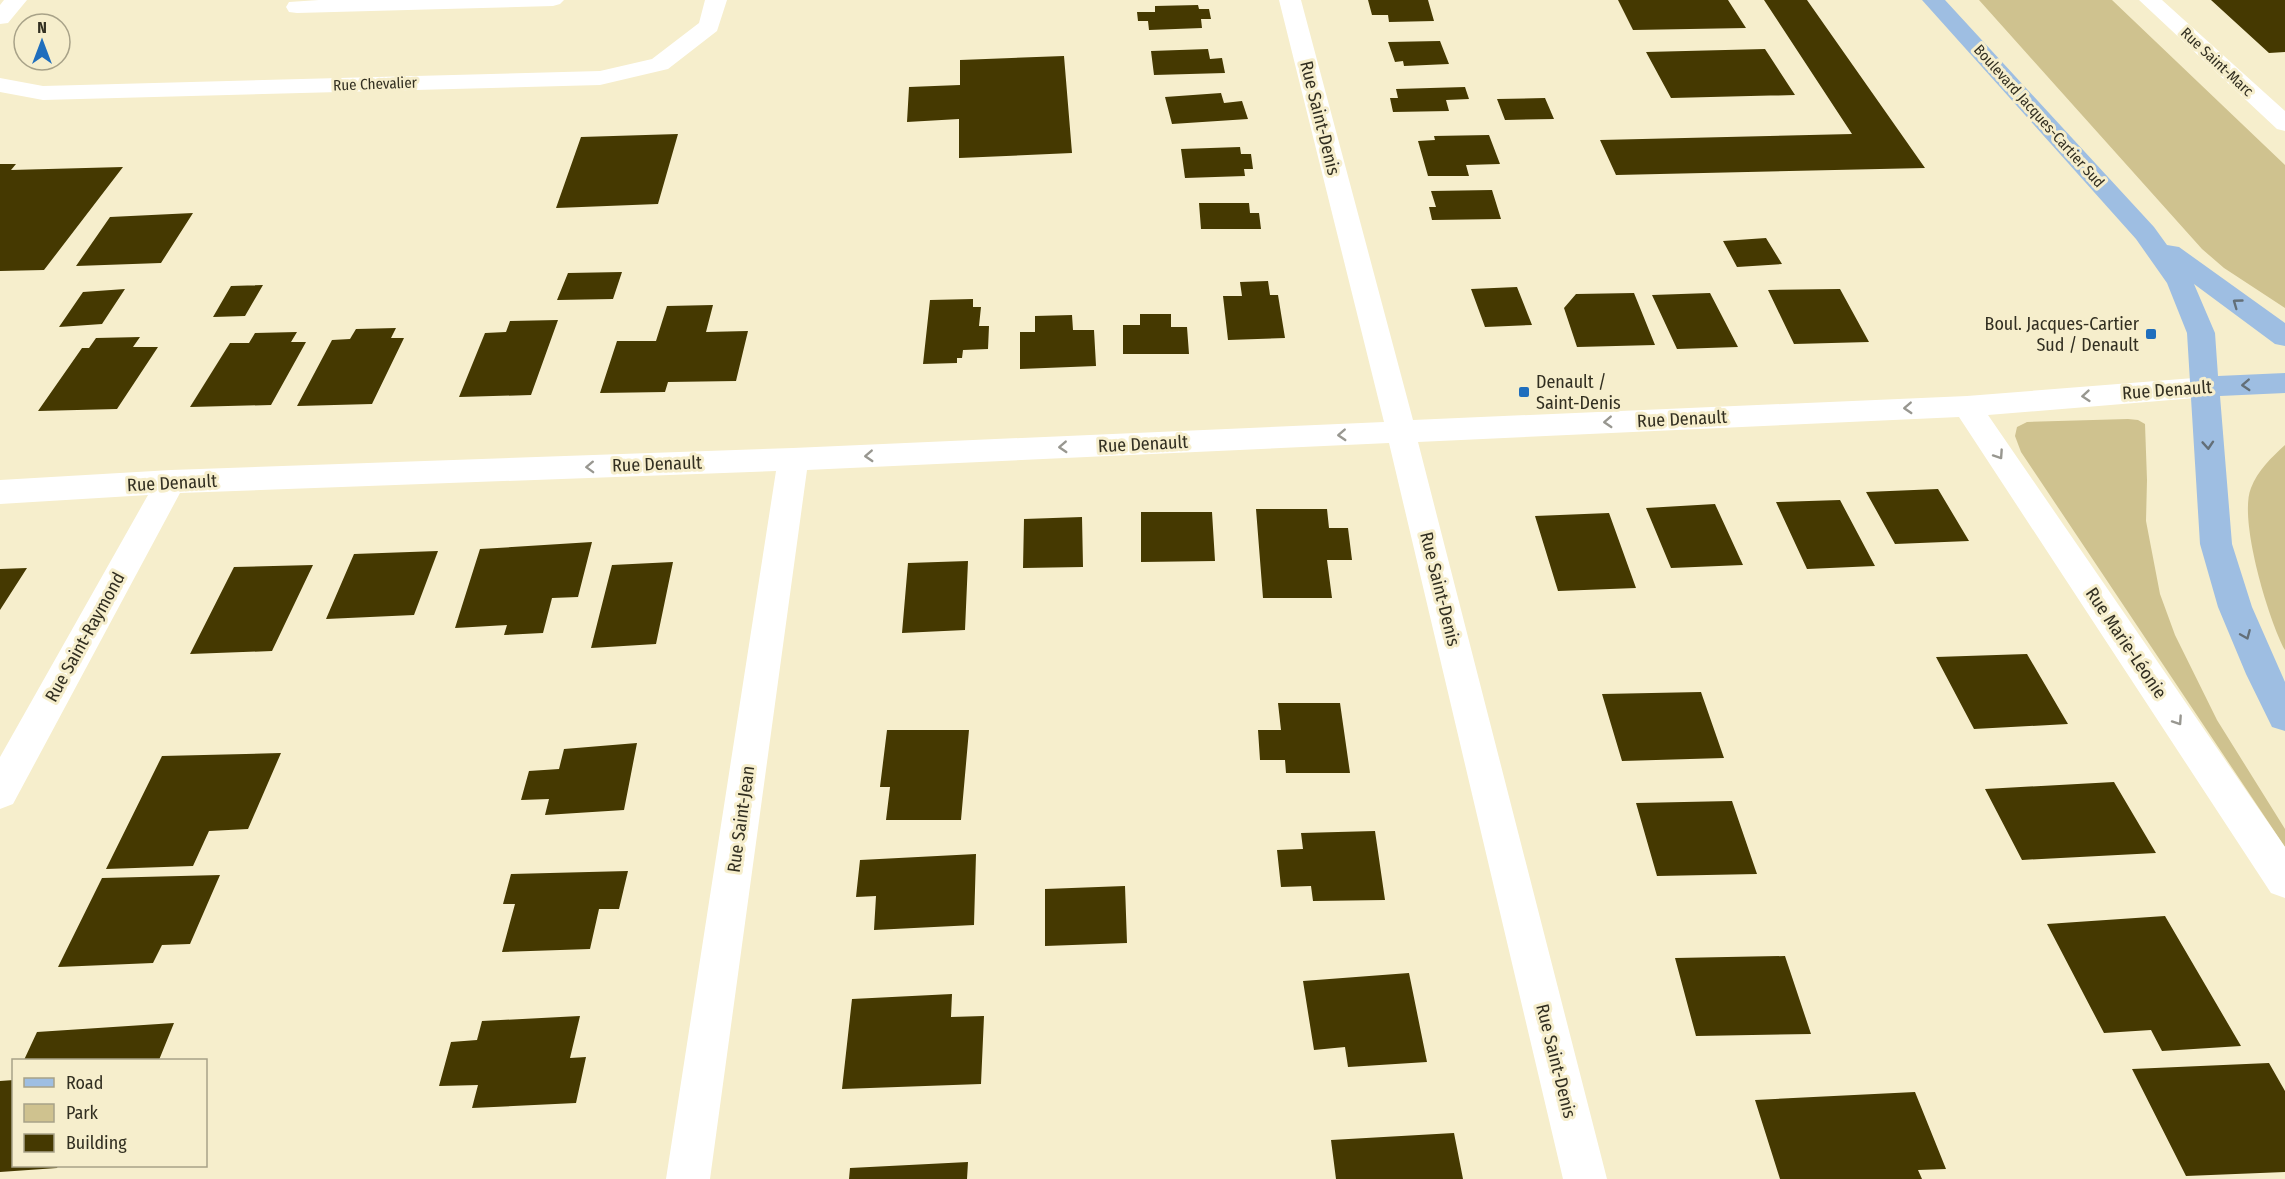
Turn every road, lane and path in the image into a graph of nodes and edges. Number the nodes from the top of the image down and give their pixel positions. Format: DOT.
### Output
graph roads {
  1 [pos="16,0"];
  2 [pos="554,0"];
  3 [pos="716,0"];
  4 [pos="1290,0"];
  5 [pos="1934,0"];
  6 [pos="2150,0"];
  7 [pos="297,7"];
  8 [pos="0,18"];
  9 [pos="0,85"];
  10 [pos="2285,124"];
  11 [pos="2145,233"];
  12 [pos="2285,337"];
  13 [pos="2285,383"];
  14 [pos="2207,387"];
  15 [pos="1966,406"];
  16 [pos="1401,432"];
  17 [pos="793,459"];
  18 [pos="171,482"];
  19 [pos="0,492"];
  20 [pos="2285,716"];
  21 [pos="0,792"];
  22 [pos="2285,880"];
  23 [pos="688,1179"];
  24 [pos="1586,1179"];
  1 -- 8 [label="street"];
  2 -- 7 [label="street"];
  3 -- 9 [label="street, Rue Chevalier"];
  4 -- 16 [label="street, Rue Saint-Denis"];
  5 -- 11 [label="main road, Boulevard Jacques-Cartier Sud"];
  6 -- 10 [label="street, Rue Saint-Marc"];
  12 -- 11 [label="main road, Boulevard Jacques-Cartier Sud, one-way"];
  11 -- 14 [label="main road, Boulevard Jacques-Cartier Sud"];
  13 -- 14 [label="main road, Rue Denault, one-way"];
  14 -- 15 [label="street, Rue Denault, one-way"];
  14 -- 20 [label="main road, one-way"];
  15 -- 16 [label="street, Rue Denault, one-way"];
  15 -- 22 [label="street, Rue Marie-Léonie, one-way"];
  16 -- 17 [label="street, Rue Denault, one-way"];
  16 -- 24 [label="street, Rue Saint-Denis"];
  17 -- 18 [label="street, Rue Denault, one-way"];
  17 -- 23 [label="street, Rue Saint-Jean"];
  18 -- 19 [label="street, Rue Denault"];
  18 -- 21 [label="street, Rue Saint-Raymond"];
}
